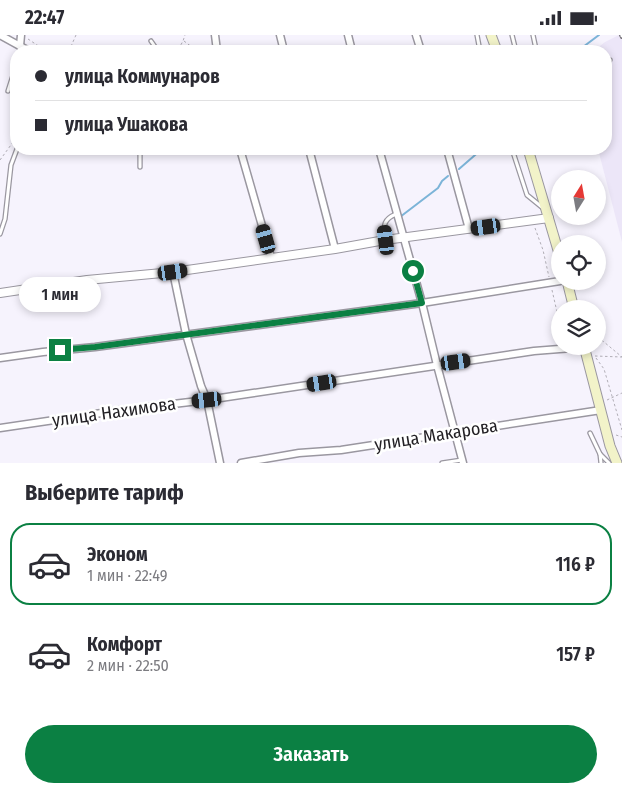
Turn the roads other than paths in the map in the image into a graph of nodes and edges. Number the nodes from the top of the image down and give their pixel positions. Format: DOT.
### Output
graph roads {
  1 [pos="0,35"];
  2 [pos="151,41"];
  3 [pos="17,45"];
  4 [pos="154,45"];
  5 [pos="10,85"];
  6 [pos="8,91"];
  7 [pos="15,155"];
  8 [pos="140,155"];
  9 [pos="242,155"];
  10 [pos="311,155"];
  11 [pos="380,155"];
  12 [pos="448,155"];
  13 [pos="514,155"];
  14 [pos="530,155"];
  15 [pos="140,167"];
  16 [pos="396,215"];
  17 [pos="548,215"];
  18 [pos="469,229"];
  19 [pos="0,234"];
  20 [pos="554,235"];
  21 [pos="404,238"];
  22 [pos="386,240"];
  23 [pos="335,249"];
  24 [pos="271,257"];
  25 [pos="173,272"];
  26 [pos="551,283"];
  27 [pos="0,293"];
  28 [pos="422,303"];
  29 [pos="186,334"];
  30 [pos="551,350"];
  31 [pos="589,355"];
  32 [pos="0,358"];
  33 [pos="436,365"];
  34 [pos="207,400"];
  35 [pos="601,410"];
  36 [pos="0,428"];
  37 [pos="455,432"];
  38 [pos="590,433"];
  39 [pos="600,453"];
  40 [pos="463,461"];
  41 [pos="220,463"];
  42 [pos="241,463"];
  43 [pos="442,463"];
  44 [pos="601,463"];
  45 [pos="609,463"];
  46 [pos="617,463"];
  1 -- 3 [label="street"];
  2 -- 4 [label="lane"];
  5 -- 6 [label="lane"];
  7 -- 19 [label="lane"];
  8 -- 15 [label="lane"];
  9 -- 24 [label="street"];
  10 -- 23 [label="street"];
  11 -- 16 [label="street"];
  12 -- 18 [label="street"];
  13 -- 17 [label="lane"];
  14 -- 17 [label="main road"];
  16 -- 21 [label="street"];
  16 -- 22 [label="lane"];
  17 -- 18 [label="street"];
  17 -- 20 [label="main road"];
  18 -- 21 [label="street"];
  21 -- 22 [label="street"];
  21 -- 28 [label="street"];
  22 -- 23 [label="street"];
  23 -- 24 [label="street"];
  24 -- 25 [label="street"];
  25 -- 27 [label="street"];
  25 -- 29 [label="street"];
  26 -- 28 [label="street"];
  28 -- 29 [label="street"];
  28 -- 33 [label="street"];
  29 -- 32 [label="street"];
  29 -- 34 [label="street"];
  30 -- 33 [label="street, улица Нахимова"];
  31 -- 35 [label="main road"];
  33 -- 34 [label="street, улица Нахимова"];
  33 -- 37 [label="street"];
  34 -- 36 [label="street, улица Нахимова"];
  34 -- 41 [label="street"];
  35 -- 37 [label="street, улица Макарова"];
  35 -- 46 [label="main road"];
  37 -- 40 [label="street"];
  37 -- 42 [label="street, улица Макарова"];
  38 -- 39 [label="lane"];
  39 -- 44 [label="lane"];
  39 -- 45 [label="lane"];
  40 -- 43 [label="lane"];
}
